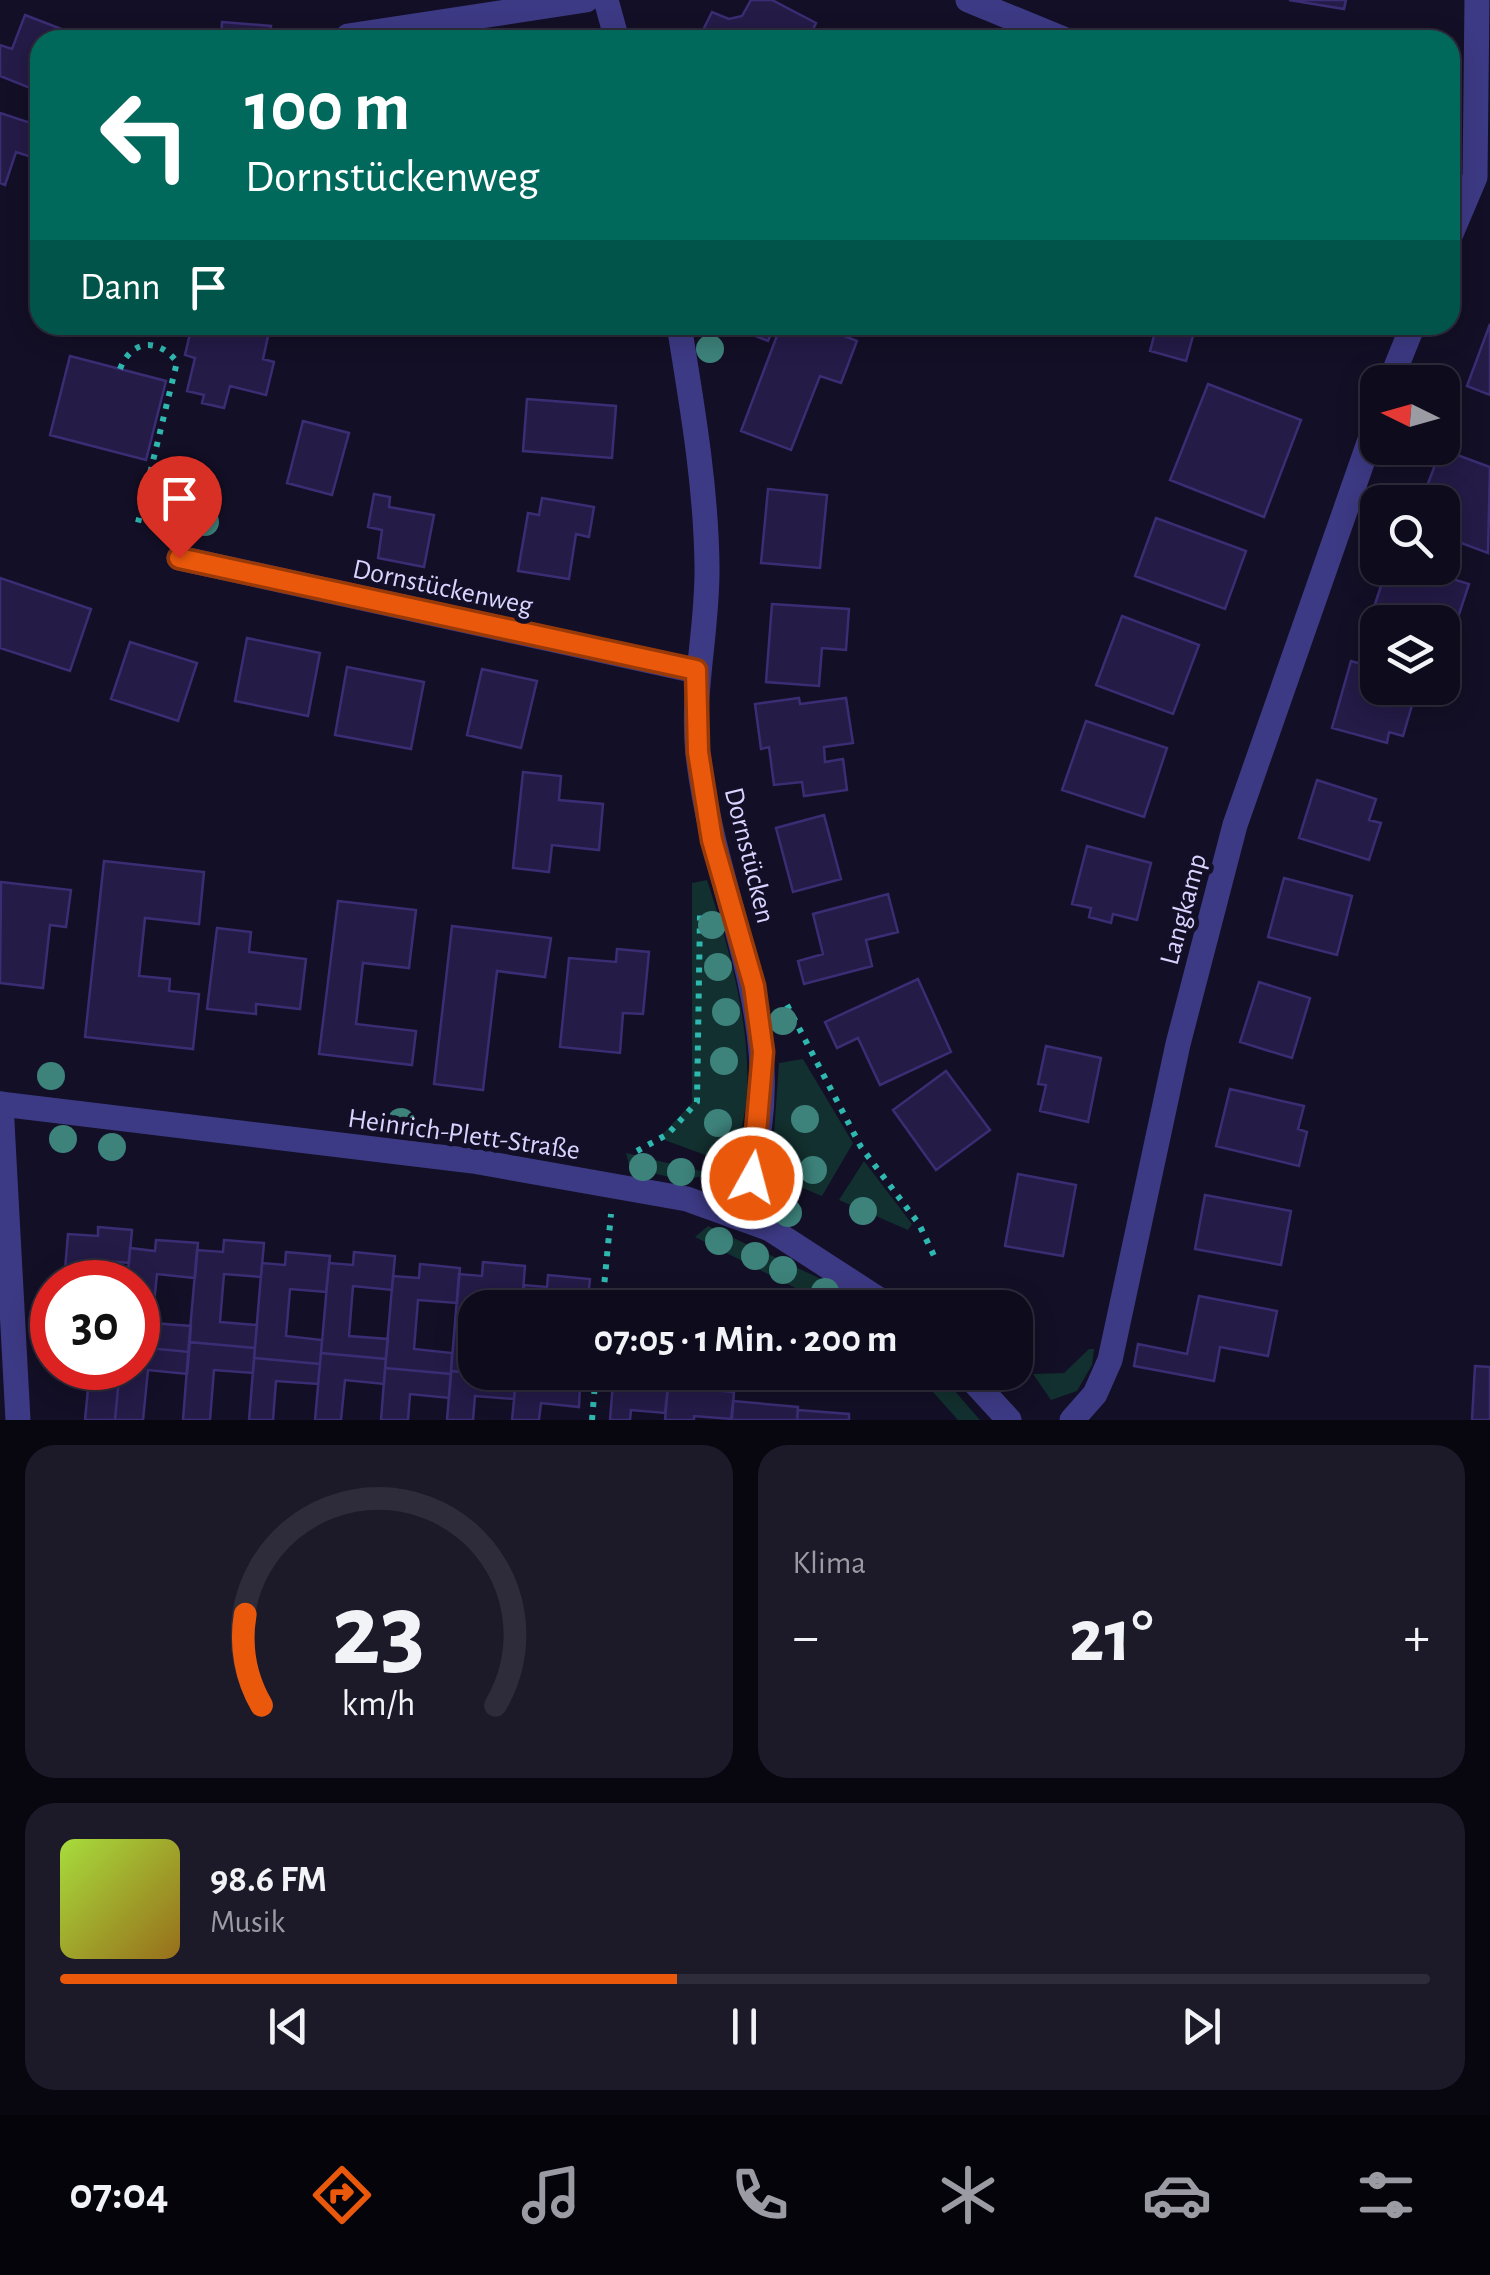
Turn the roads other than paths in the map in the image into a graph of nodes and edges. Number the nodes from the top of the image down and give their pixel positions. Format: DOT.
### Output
graph roads {
  1 [pos="586,0"];
  2 [pos="606,0"];
  3 [pos="968,0"];
  4 [pos="1477,0"];
  5 [pos="388,30"];
  6 [pos="614,30"];
  7 [pos="1042,30"];
  8 [pos="1472,177"];
  9 [pos="1460,209"];
  10 [pos="681,335"];
  11 [pos="1409,335"];
  12 [pos="1397,365"];
  13 [pos="1360,465"];
  14 [pos="179,558"];
  15 [pos="696,670"];
  16 [pos="0,1104"];
  17 [pos="736,1215"];
  18 [pos="865,1290"];
  19 [pos="982,1390"];
  20 [pos="18,1420"];
  21 [pos="1009,1420"];
  22 [pos="1072,1420"];
  1 -- 5 [label="street"];
  2 -- 6 [label="street"];
  3 -- 7 [label="street"];
  4 -- 8 [label="street"];
  8 -- 9 [label="street"];
  10 -- 15 [label="street, Dornstücken"];
  11 -- 12 [label="street"];
  13 -- 22 [label="street, Langkamp"];
  14 -- 15 [label="street, Dornstückenweg"];
  15 -- 17 [label="street, Dornstücken"];
  16 -- 17 [label="street, Heinrich-Plett-Straße"];
  16 -- 20 [label="street"];
  17 -- 18 [label="street, Heinrich-Plett-Straße"];
  19 -- 21 [label="street"];
}
